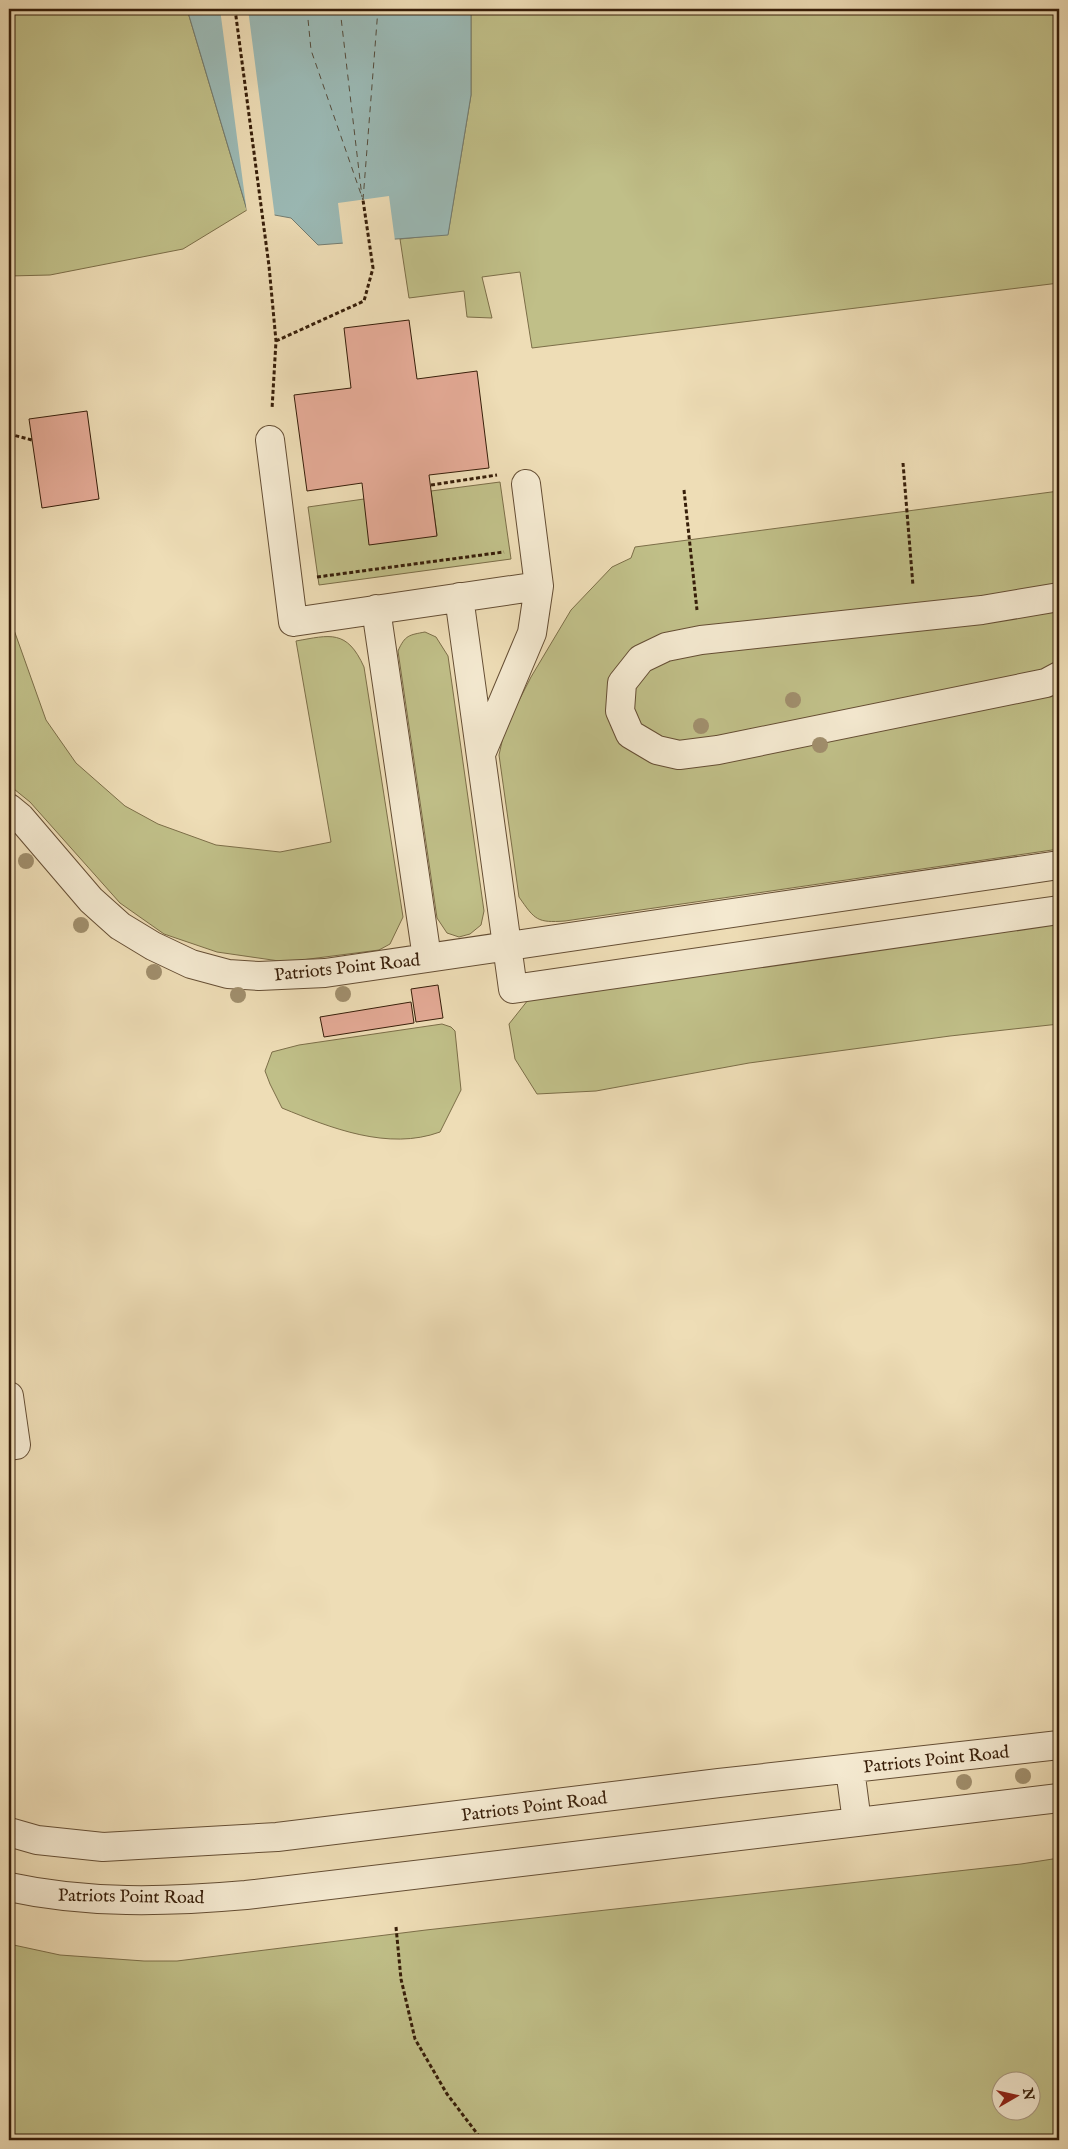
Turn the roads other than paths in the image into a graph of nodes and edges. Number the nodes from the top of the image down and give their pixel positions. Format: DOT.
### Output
graph roads {
  1 [pos="270,440"];
  2 [pos="516,479"];
  3 [pos="539,586"];
  4 [pos="458,597"];
  5 [pos="1059,597"];
  6 [pos="376,609"];
  7 [pos="1059,676"];
  8 [pos="481,755"];
  9 [pos="9,808"];
  10 [pos="1059,865"];
  11 [pos="1059,910"];
  12 [pos="507,947"];
  13 [pos="427,958"];
  14 [pos="9,1396"];
  15 [pos="9,1446"];
  16 [pos="1059,1745"];
  17 [pos="850,1769"];
  18 [pos="1059,1798"];
  19 [pos="856,1822"];
  20 [pos="9,1832"];
  21 [pos="9,1887"];
  1 -- 6 [label="street"];
  2 -- 3 [label="street"];
  3 -- 4 [label="street"];
  3 -- 8 [label="street"];
  4 -- 6 [label="street"];
  4 -- 8 [label="street"];
  5 -- 7 [label="street"];
  6 -- 13 [label="street"];
  8 -- 12 [label="street"];
  9 -- 13 [label="street, Patriots Point Road"];
  10 -- 12 [label="street, Patriots Point Road"];
  11 -- 12 [label="street"];
  12 -- 13 [label="street, Patriots Point Road"];
  14 -- 15 [label="street"];
  16 -- 17 [label="street, Patriots Point Road"];
  17 -- 19 [label="street"];
  17 -- 20 [label="street, Patriots Point Road"];
  18 -- 19 [label="street, Patriots Point Road"];
  19 -- 21 [label="street, Patriots Point Road"];
}
